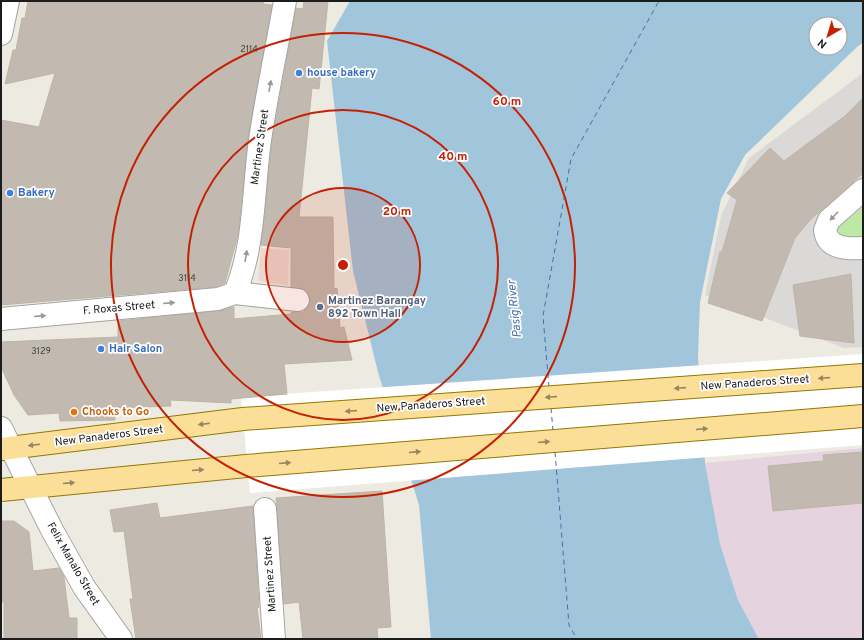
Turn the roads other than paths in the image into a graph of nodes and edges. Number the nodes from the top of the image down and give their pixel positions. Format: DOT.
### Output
graph roads {
  1 [pos="8,1"];
  2 [pos="285,1"];
  3 [pos="1,34"];
  4 [pos="863,190"];
  5 [pos="863,248"];
  6 [pos="235,293"];
  7 [pos="298,300"];
  8 [pos="1,319"];
  9 [pos="863,375"];
  10 [pos="863,416"];
  11 [pos="1,428"];
  12 [pos="6,448"];
  13 [pos="30,486"];
  14 [pos="1,490"];
  15 [pos="265,509"];
  16 [pos="121,639"];
  17 [pos="274,639"];
  1 -- 3 [label="street"];
  6 -- 2 [label="street, Martinez Street, one-way"];
  4 -- 5 [label="street, one-way"];
  6 -- 7 [label="street"];
  8 -- 6 [label="street, F. Roxas Street, one-way"];
  9 -- 12 [label="main road, New Panaderos Street, one-way"];
  13 -- 10 [label="main road, one-way"];
  11 -- 12 [label="street, Felix Manalo Street"];
  12 -- 13 [label="street, Felix Manalo Street"];
  13 -- 14 [label="main road"];
  13 -- 16 [label="street, Felix Manalo Street"];
  15 -- 17 [label="street, Martinez Street"];
}
